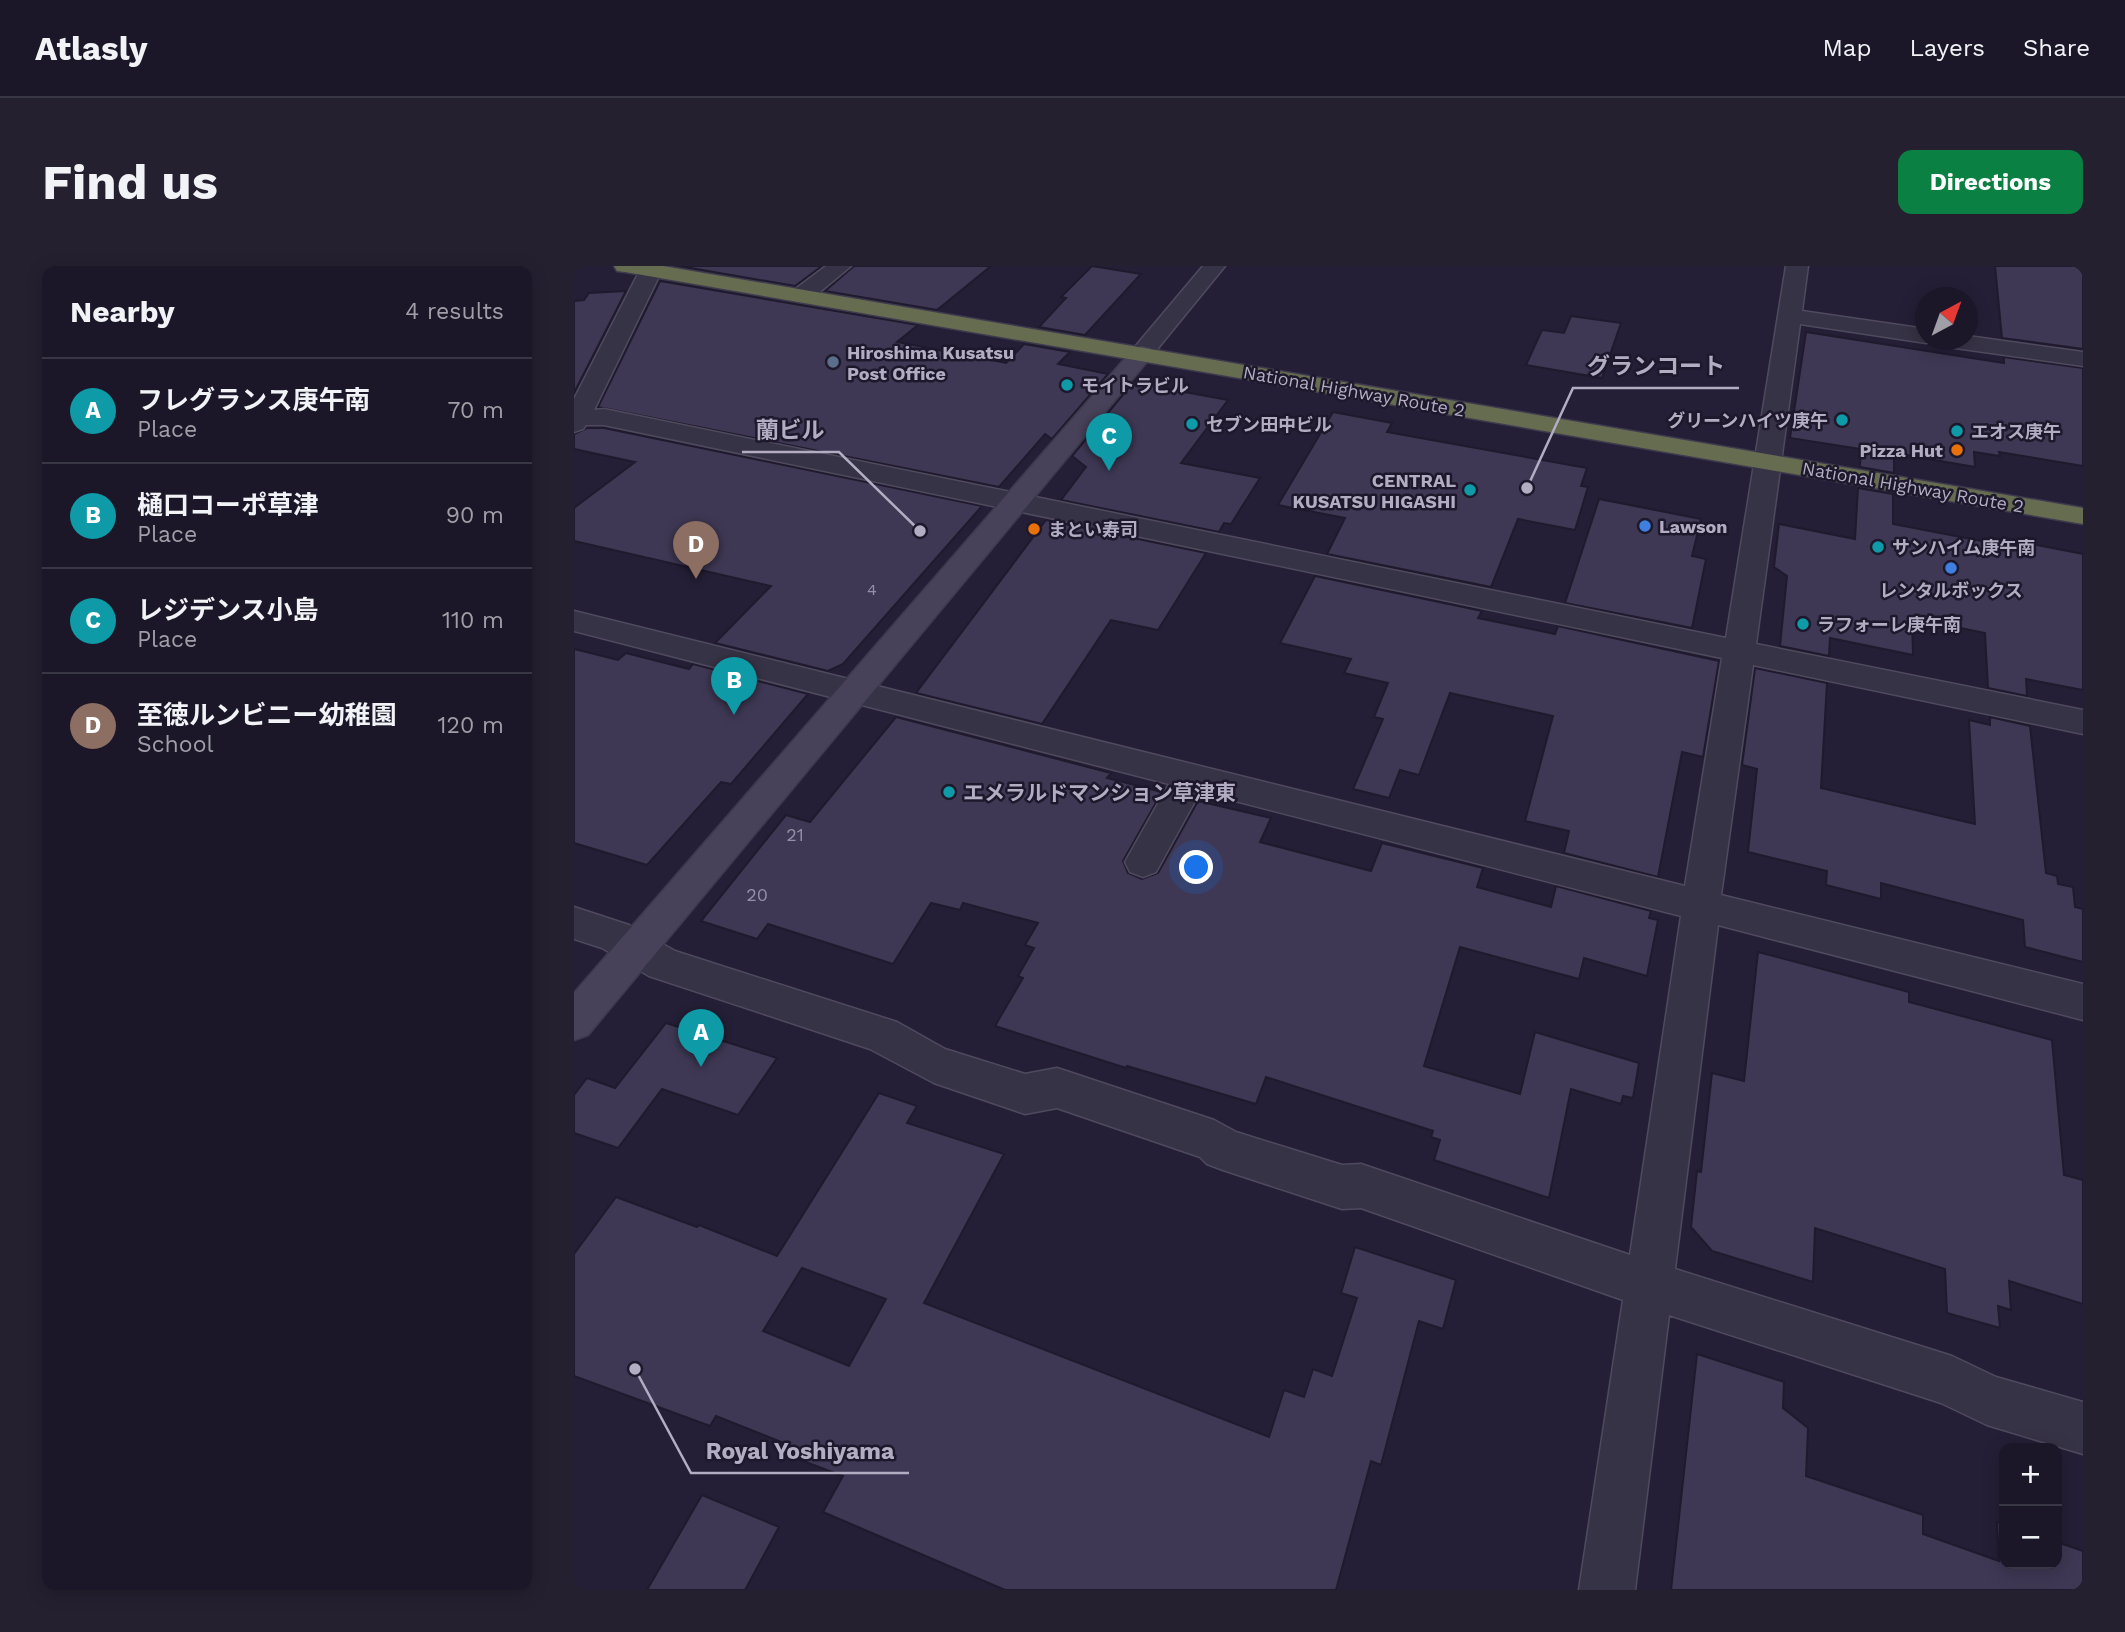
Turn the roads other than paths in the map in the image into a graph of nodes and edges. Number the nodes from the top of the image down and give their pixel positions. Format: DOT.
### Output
graph roads {
  1 [pos="625,266"];
  2 [pos="840,266"];
  3 [pos="1214,266"];
  4 [pos="652,268"];
  5 [pos="1790,268"];
  6 [pos="802,295"];
  7 [pos="1791,316"];
  8 [pos="1915,334"];
  9 [pos="1978,344"];
  10 [pos="1142,353"];
  11 [pos="2083,359"];
  12 [pos="575,421"];
  13 [pos="1768,462"];
  14 [pos="1017,501"];
  15 [pos="2083,516"];
  16 [pos="574,621"];
  17 [pos="1741,652"];
  18 [pos="855,691"];
  19 [pos="2083,722"];
  20 [pos="1191,776"];
  21 [pos="1143,862"];
  22 [pos="1701,906"];
  23 [pos="574,923"];
  24 [pos="637,947"];
  25 [pos="2083,1002"];
  26 [pos="574,1022"];
  27 [pos="1649,1285"];
  28 [pos="2083,1428"];
  29 [pos="1606,1590"];
  1 -- 4 [label="highway, National Highway Route 2"];
  2 -- 6 [label="street"];
  3 -- 10 [label="street"];
  4 -- 6 [label="highway, National Highway Route 2"];
  4 -- 12 [label="street"];
  5 -- 7 [label="street"];
  6 -- 10 [label="highway, National Highway Route 2"];
  7 -- 8 [label="street"];
  7 -- 13 [label="street"];
  9 -- 11 [label="street"];
  10 -- 13 [label="highway, National Highway Route 2"];
  10 -- 14 [label="street"];
  12 -- 14 [label="street"];
  13 -- 15 [label="highway, National Highway Route 2"];
  13 -- 17 [label="street"];
  14 -- 17 [label="street"];
  14 -- 18 [label="street"];
  16 -- 18 [label="street"];
  17 -- 19 [label="street"];
  17 -- 22 [label="street"];
  18 -- 20 [label="street"];
  18 -- 24 [label="street"];
  20 -- 21 [label="street"];
  20 -- 22 [label="street"];
  22 -- 25 [label="street"];
  22 -- 27 [label="street"];
  23 -- 24 [label="street"];
  24 -- 26 [label="street"];
  24 -- 27 [label="street"];
  27 -- 28 [label="street"];
  27 -- 29 [label="street"];
}
